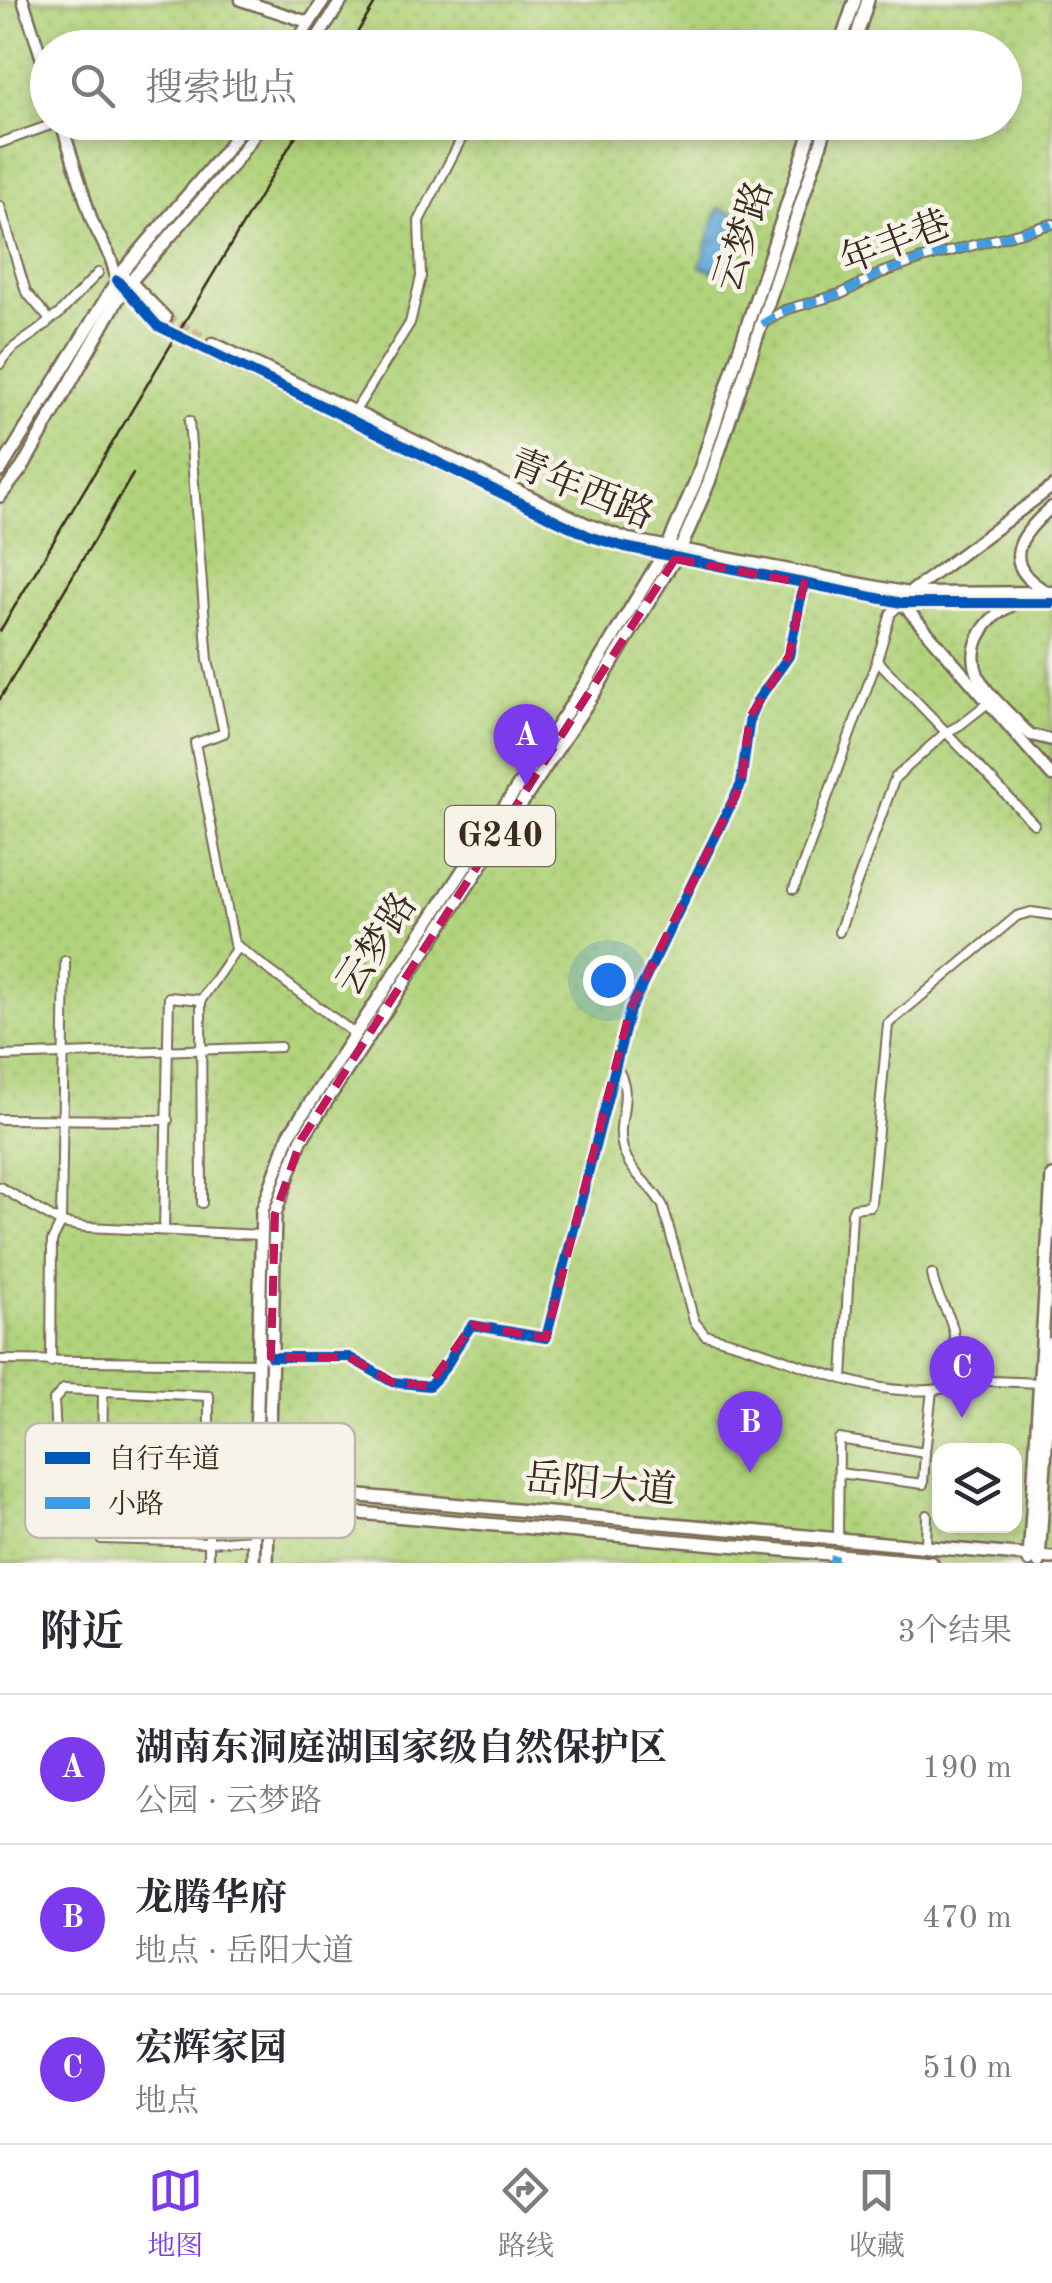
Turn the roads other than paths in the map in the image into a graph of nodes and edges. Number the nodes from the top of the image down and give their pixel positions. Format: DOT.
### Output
graph roads {
  1 [pos="23,0"];
  2 [pos="241,0"];
  3 [pos="324,0"];
  4 [pos="342,0"];
  5 [pos="855,0"];
  6 [pos="868,0"];
  7 [pos="308,22"];
  8 [pos="33,30"];
  9 [pos="303,30"];
  10 [pos="323,30"];
  11 [pos="845,30"];
  12 [pos="858,30"];
  13 [pos="30,132"];
  14 [pos="66,140"];
  15 [pos="232,140"];
  16 [pos="250,140"];
  17 [pos="461,140"];
  18 [pos="808,140"];
  19 [pos="822,140"];
  20 [pos="0,143"];
  21 [pos="0,206"];
  22 [pos="1052,224"];
  23 [pos="98,273"];
  24 [pos="123,281"];
  25 [pos="50,320"];
  26 [pos="162,322"];
  27 [pos="762,324"];
  28 [pos="0,364"];
  29 [pos="355,412"];
  30 [pos="189,420"];
  31 [pos="0,471"];
  32 [pos="1052,487"];
  33 [pos="0,496"];
  34 [pos="1052,508"];
  35 [pos="671,553"];
  36 [pos="804,583"];
  37 [pos="1050,592"];
  38 [pos="906,598"];
  39 [pos="1016,604"];
  40 [pos="1052,604"];
  41 [pos="877,660"];
  42 [pos="988,703"];
  43 [pos="945,733"];
  44 [pos="1052,740"];
  45 [pos="1052,776"];
  46 [pos="1034,824"];
  47 [pos="794,889"];
  48 [pos="1052,915"];
  49 [pos="839,932"];
  50 [pos="238,946"];
  51 [pos="65,961"];
  52 [pos="201,1000"];
  53 [pos="355,1034"];
  54 [pos="280,1047"];
  55 [pos="201,1050"];
  56 [pos="64,1052"];
  57 [pos="169,1052"];
  58 [pos="0,1056"];
  59 [pos="615,1065"];
  60 [pos="64,1118"];
  61 [pos="0,1119"];
  62 [pos="168,1120"];
  63 [pos="1052,1176"];
  64 [pos="0,1186"];
  65 [pos="202,1203"];
  66 [pos="60,1222"];
  67 [pos="164,1230"];
  68 [pos="262,1235"];
  69 [pos="932,1274"];
  70 [pos="1052,1344"];
  71 [pos="272,1357"];
  72 [pos="0,1360"];
  73 [pos="51,1362"];
  74 [pos="258,1363"];
  75 [pos="843,1380"];
  76 [pos="956,1381"];
  77 [pos="1040,1383"];
  78 [pos="932,1390"];
  79 [pos="103,1391"];
  80 [pos="55,1423"];
  81 [pos="103,1423"];
  82 [pos="209,1423"];
  83 [pos="257,1423"];
  84 [pos="271,1423"];
  85 [pos="925,1453"];
  86 [pos="839,1473"];
  87 [pos="926,1491"];
  88 [pos="355,1495"];
  89 [pos="355,1513"];
  90 [pos="926,1515"];
  91 [pos="838,1537"];
  92 [pos="101,1538"];
  93 [pos="209,1538"];
  94 [pos="268,1538"];
  95 [pos="254,1539"];
  96 [pos="209,1542"];
  97 [pos="926,1546"];
  98 [pos="833,1559"];
  99 [pos="1038,1560"];
  100 [pos="209,1563"];
  101 [pos="253,1563"];
  102 [pos="267,1563"];
  103 [pos="932,1563"];
  1 -- 8 [label="main road"];
  2 -- 7 [label="main road"];
  3 -- 7 [label="main road"];
  4 -- 10 [label="main road"];
  5 -- 11 [label="main road"];
  6 -- 12 [label="main road"];
  7 -- 9 [label="main road"];
  13 -- 20 [label="street"];
  14 -- 24 [label="main road"];
  15 -- 24 [label="main road"];
  16 -- 24 [label="main road"];
  17 -- 29 [label="street"];
  18 -- 35 [label="main road, 云梦路 / G240"];
  19 -- 27 [label="main road, G240"];
  21 -- 25 [label="street"];
  22 -- 27 [label="street, 年丰巷"];
  23 -- 25 [label="street"];
  24 -- 26 [label="main road"];
  24 -- 31 [label="main road"];
  24 -- 33 [label="main road"];
  25 -- 28 [label="street"];
  27 -- 35 [label="main road, G240"];
  29 -- 35 [label="main road, 青年西路"];
  29 -- 35 [label="main road, 青年西路"];
  30 -- 50 [label="street"];
  32 -- 38 [label="main road"];
  34 -- 37 [label="main road"];
  35 -- 36 [label="main road, 青年西路"];
  35 -- 38 [label="main road, 青年西路"];
  35 -- 53 [label="main road, 云梦路 / G240"];
  35 -- 71 [label="main road, G240"];
  36 -- 38 [label="main road, 青年西路"];
  36 -- 59 [label="street"];
  37 -- 38 [label="main road, 青年西路"];
  38 -- 39 [label="main road, 青年西路"];
  38 -- 41 [label="street"];
  38 -- 42 [label="main road"];
  39 -- 40 [label="main road, 青年西路"];
  39 -- 44 [label="main road"];
  41 -- 43 [label="street"];
  41 -- 47 [label="street"];
  42 -- 43 [label="street"];
  42 -- 45 [label="main road"];
  43 -- 46 [label="street"];
  43 -- 49 [label="street"];
  48 -- 75 [label="street"];
  50 -- 52 [label="street"];
  50 -- 53 [label="street"];
  51 -- 56 [label="street"];
  52 -- 55 [label="street"];
  52 -- 57 [label="street"];
  53 -- 68 [label="main road, 云梦路 / G240"];
  54 -- 55 [label="street"];
  55 -- 57 [label="street"];
  55 -- 65 [label="street"];
  56 -- 57 [label="street"];
  56 -- 58 [label="street"];
  56 -- 60 [label="street"];
  57 -- 62 [label="street"];
  59 -- 71 [label="street"];
  59 -- 75 [label="street"];
  60 -- 61 [label="street"];
  60 -- 62 [label="street"];
  60 -- 66 [label="street"];
  62 -- 67 [label="street"];
  63 -- 77 [label="main road"];
  64 -- 66 [label="street"];
  66 -- 67 [label="street"];
  66 -- 73 [label="street"];
  67 -- 68 [label="street"];
  68 -- 74 [label="main road, 云梦路 / G240"];
  69 -- 76 [label="street"];
  70 -- 99 [label="main road"];
  71 -- 84 [label="main road, G240"];
  72 -- 73 [label="street"];
  73 -- 74 [label="street"];
  74 -- 83 [label="main road, 云梦路 / G240"];
  75 -- 78 [label="street"];
  76 -- 77 [label="street"];
  76 -- 78 [label="street"];
  77 -- 99 [label="main road"];
  78 -- 85 [label="street"];
  78 -- 87 [label="street"];
  79 -- 80 [label="street"];
  79 -- 81 [label="street"];
  79 -- 82 [label="street"];
  85 -- 86 [label="street"];
  85 -- 86 [label="street"];
  86 -- 91 [label="street"];
  88 -- 91 [label="main road, 岳阳大道"];
  89 -- 98 [label="main road, 岳阳大道"];
  90 -- 97 [label="street"];
  91 -- 97 [label="main road, 岳阳大道"];
  92 -- 96 [label="street"];
  93 -- 96 [label="street"];
  94 -- 102 [label="main road, G240"];
  95 -- 96 [label="street"];
  95 -- 101 [label="main road, 云梦路 / G240"];
  96 -- 100 [label="street"];
  97 -- 99 [label="main road, 岳阳大道"];
  98 -- 103 [label="main road, 岳阳大道"];
}
